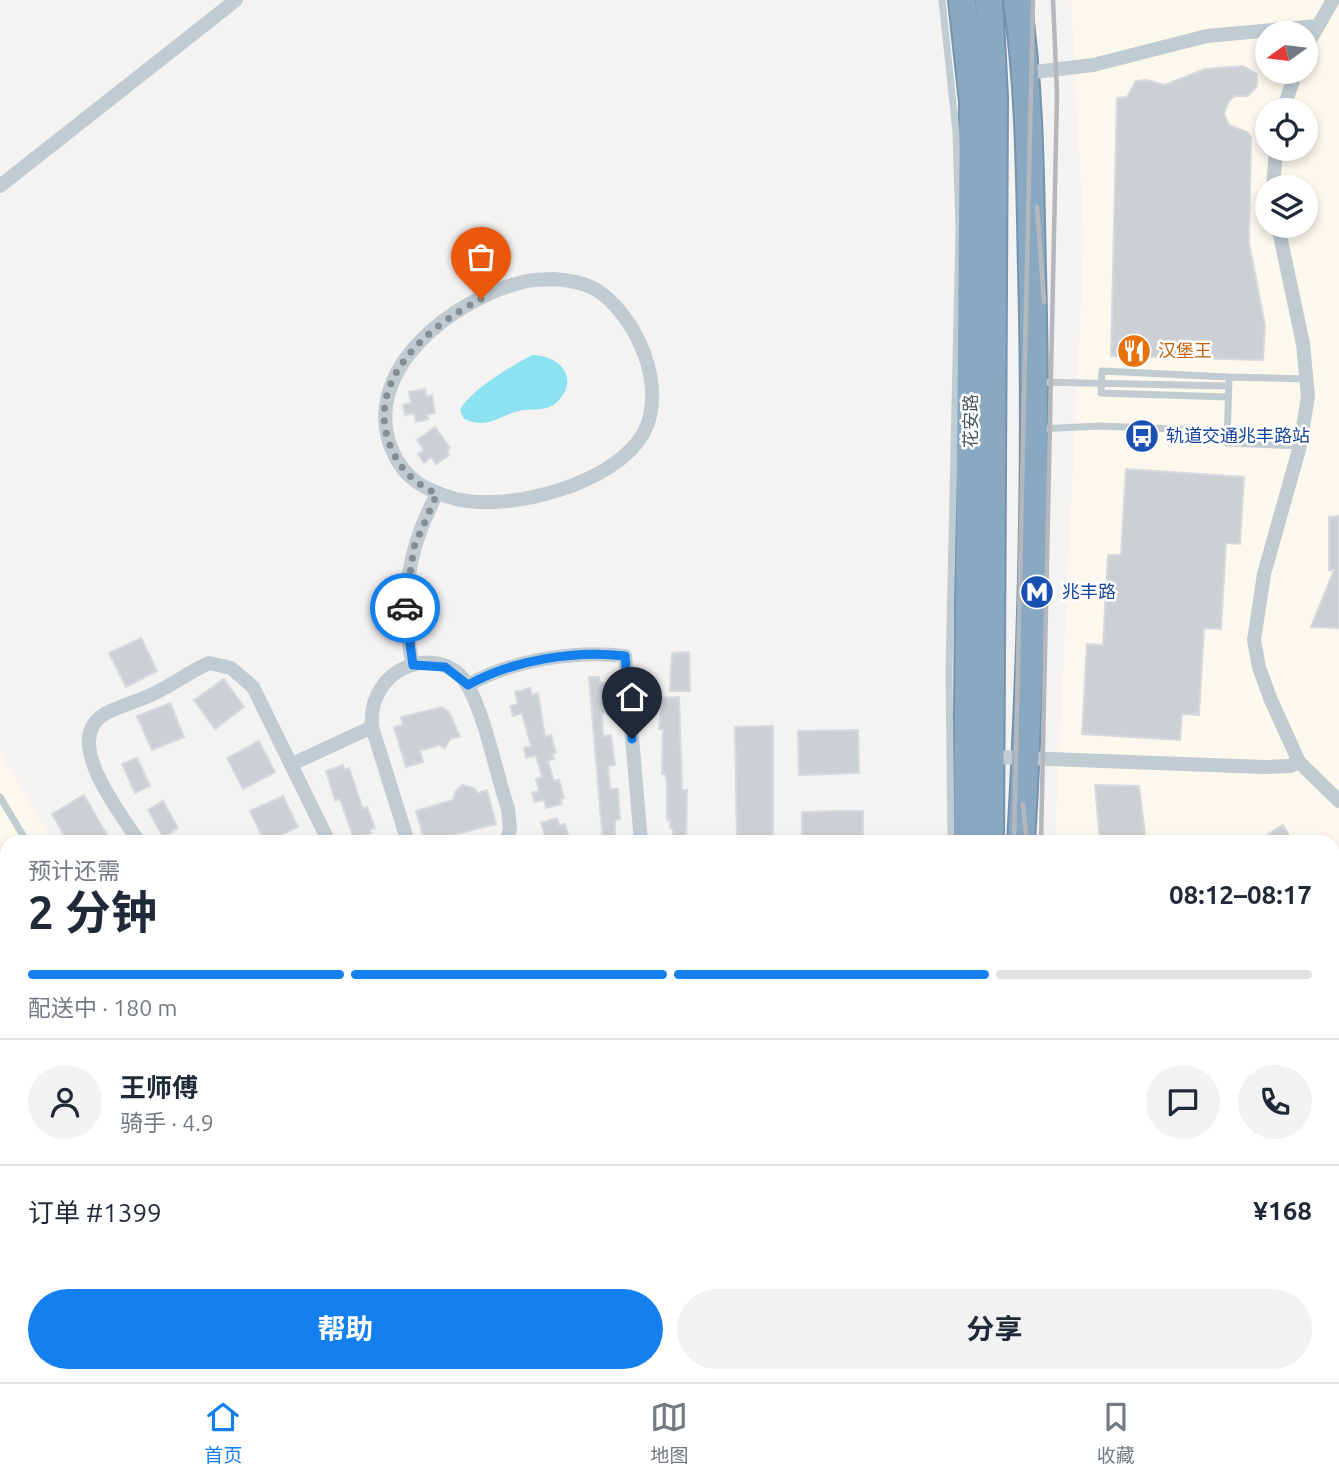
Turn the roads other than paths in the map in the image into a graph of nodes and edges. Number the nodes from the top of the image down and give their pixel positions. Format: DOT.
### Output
graph roads {
  1 [pos="236,0"];
  2 [pos="942,0"];
  3 [pos="962,0"];
  4 [pos="989,0"];
  5 [pos="1017,0"];
  6 [pos="1333,0"];
  7 [pos="1318,24"];
  8 [pos="1255,32"];
  9 [pos="1027,73"];
  10 [pos="0,186"];
  11 [pos="1281,238"];
  12 [pos="1229,377"];
  13 [pos="1307,379"];
  14 [pos="1035,382"];
  15 [pos="1102,382"];
  16 [pos="1229,386"];
  17 [pos="1228,397"];
  18 [pos="1034,429"];
  19 [pos="1227,431"];
  20 [pos="1300,446"];
  21 [pos="437,494"];
  22 [pos="413,665"];
  23 [pos="468,685"];
  24 [pos="372,727"];
  25 [pos="994,757"];
  26 [pos="1026,758"];
  27 [pos="1299,762"];
  28 [pos="292,764"];
  29 [pos="0,797"];
  30 [pos="1339,801"];
  31 [pos="23,835"];
  32 [pos="135,835"];
  33 [pos="325,835"];
  34 [pos="406,835"];
  35 [pos="508,835"];
  36 [pos="640,835"];
  37 [pos="951,835"];
  38 [pos="967,835"];
  39 [pos="990,835"];
  40 [pos="1021,835"];
  1 -- 10 [label="street"];
  2 -- 37 [label="lane"];
  3 -- 38 [label="highway, 花安路"];
  4 -- 39 [label="highway, 花安路"];
  5 -- 9 [label="highway"];
  6 -- 7 [label="street"];
  8 -- 9 [label="street"];
  9 -- 14 [label="highway"];
  11 -- 13 [label="street"];
  12 -- 13 [label="lane"];
  12 -- 15 [label="lane"];
  12 -- 16 [label="lane"];
  13 -- 20 [label="street"];
  14 -- 15 [label="lane"];
  14 -- 18 [label="highway"];
  15 -- 16 [label="lane"];
  15 -- 17 [label="lane"];
  16 -- 17 [label="lane"];
  17 -- 19 [label="lane"];
  18 -- 19 [label="lane"];
  18 -- 26 [label="highway"];
  19 -- 20 [label="lane"];
  20 -- 27 [label="street"];
  21 -- 21 [label="street"];
  21 -- 22 [label="street"];
  22 -- 23 [label="street"];
  22 -- 24 [label="street"];
  23 -- 35 [label="street"];
  23 -- 36 [label="street"];
  24 -- 28 [label="street"];
  24 -- 34 [label="street"];
  25 -- 26 [label="street"];
  26 -- 27 [label="street"];
  26 -- 40 [label="highway"];
  27 -- 30 [label="street"];
  28 -- 32 [label="street"];
  28 -- 33 [label="street"];
  29 -- 31 [label="lane"];
}
